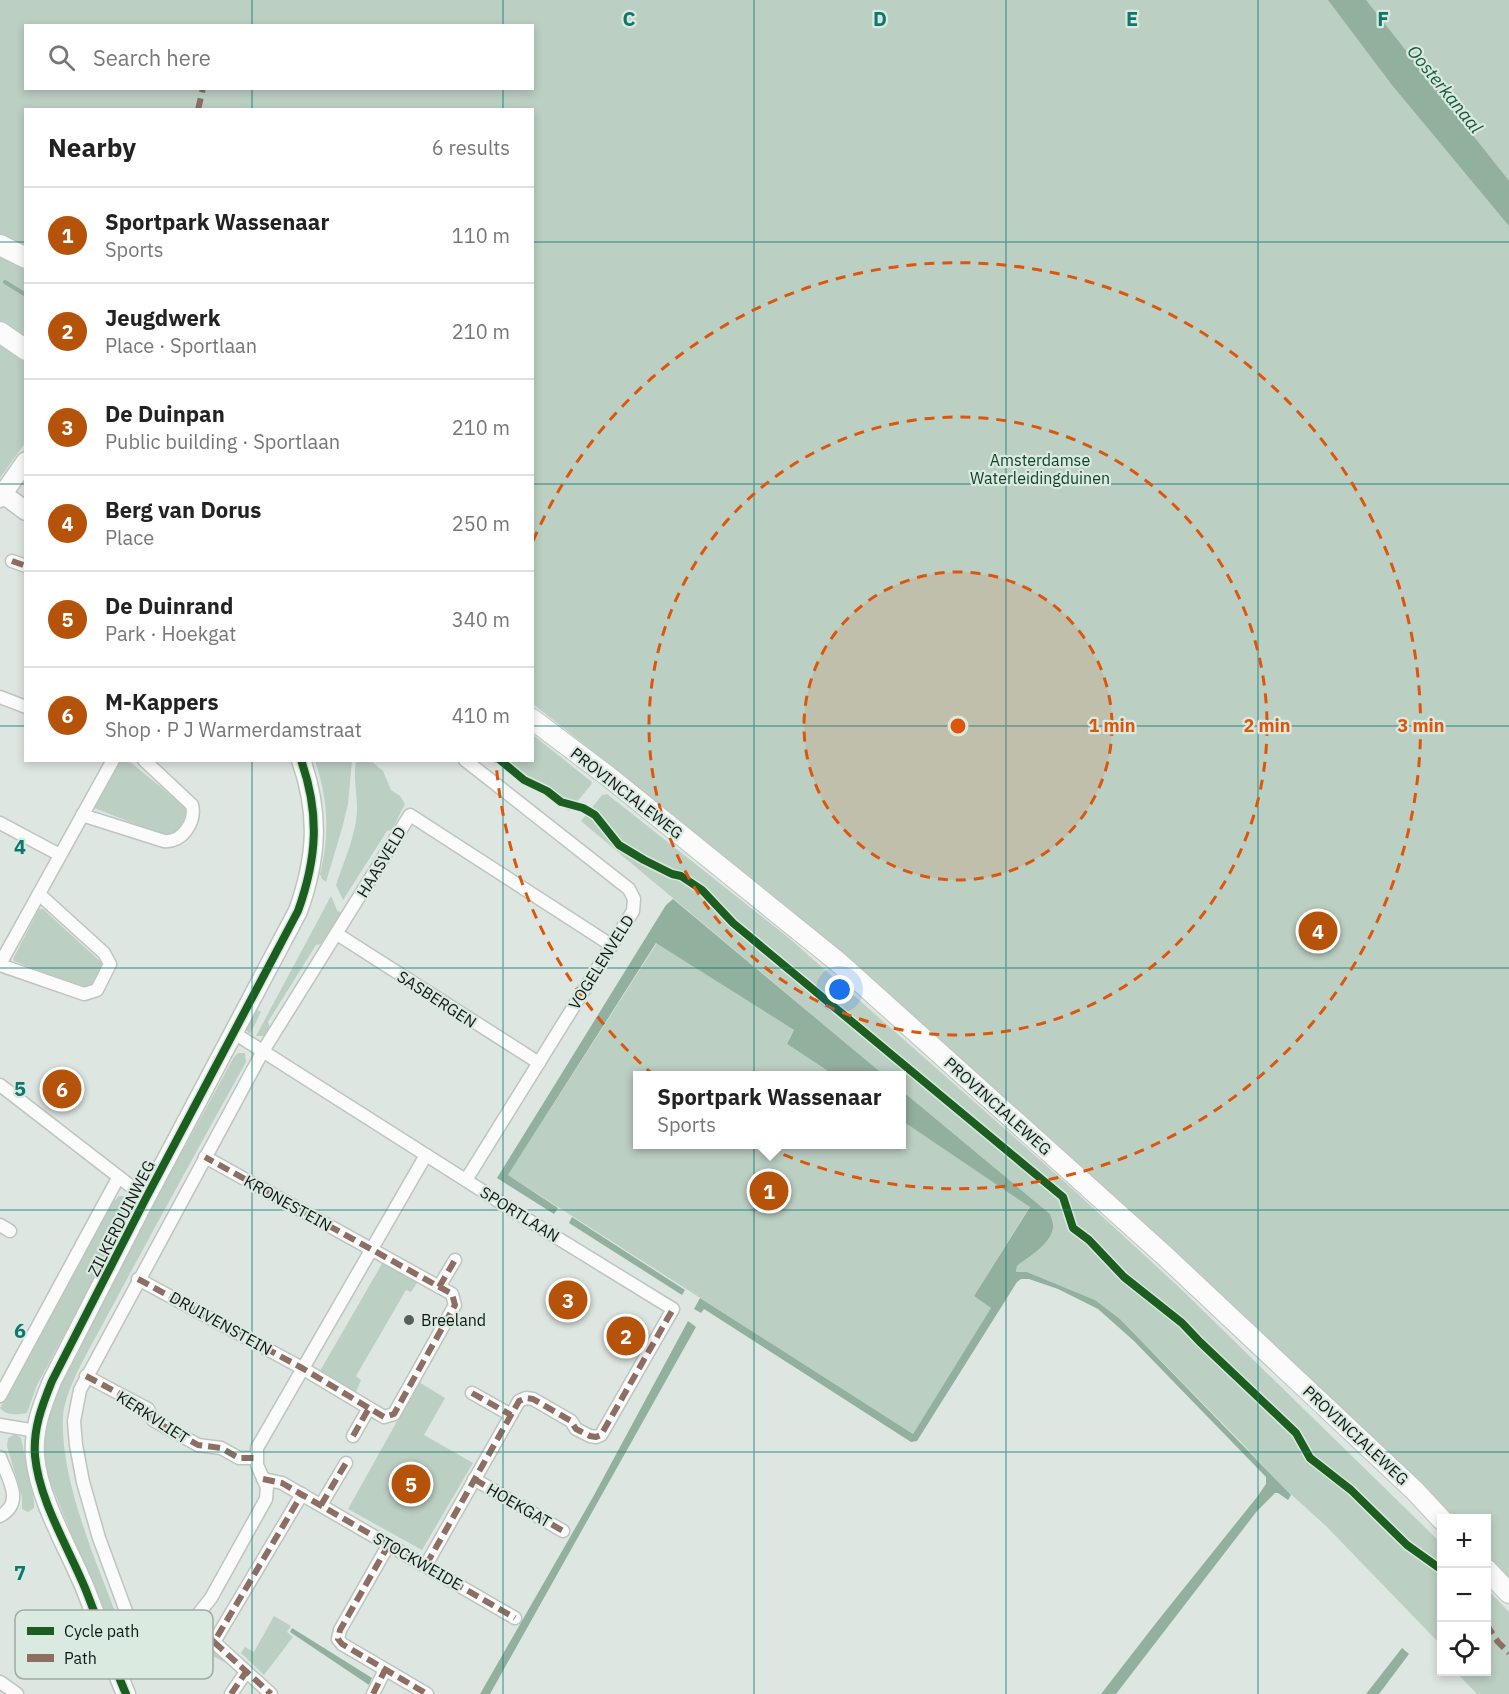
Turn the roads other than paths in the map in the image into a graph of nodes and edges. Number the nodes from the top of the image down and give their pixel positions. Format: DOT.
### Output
graph roads {
  1 [pos="0,245"];
  2 [pos="24,257"];
  3 [pos="0,332"];
  4 [pos="24,349"];
  5 [pos="24,464"];
  6 [pos="1,496"];
  7 [pos="24,510"];
  8 [pos="12,561"];
  9 [pos="24,565"];
  10 [pos="0,697"];
  11 [pos="24,706"];
  12 [pos="534,720"];
  13 [pos="112,762"];
  14 [pos="146,762"];
  15 [pos="302,762"];
  16 [pos="468,762"];
  17 [pos="82,815"];
  18 [pos="0,823"];
  19 [pos="60,855"];
  20 [pos="39,894"];
  21 [pos="337,934"];
  22 [pos="611,945"];
  23 [pos="4,949"];
  24 [pos="0,964"];
  25 [pos="234,1033"];
  26 [pos="263,1051"];
  27 [pos="539,1063"];
  28 [pos="0,1085"];
  29 [pos="426,1155"];
  30 [pos="205,1157"];
  31 [pos="118,1178"];
  32 [pos="466,1180"];
  33 [pos="146,1198"];
  34 [pos="372,1248"];
  35 [pos="455,1260"];
  36 [pos="138,1279"];
  37 [pos="439,1287"];
  38 [pos="302,1368"];
  39 [pos="86,1376"];
  40 [pos="472,1393"];
  41 [pos="0,1396"];
  42 [pos="369,1408"];
  43 [pos="511,1415"];
  44 [pos="0,1425"];
  45 [pos="36,1431"];
  46 [pos="353,1436"];
  47 [pos="590,1436"];
  48 [pos="0,1457"];
  49 [pos="256,1458"];
  50 [pos="346,1463"];
  51 [pos="263,1479"];
  52 [pos="474,1479"];
  53 [pos="302,1494"];
  54 [pos="321,1505"];
  55 [pos="1437,1515"];
  56 [pos="0,1516"];
  57 [pos="563,1531"];
  58 [pos="389,1545"];
  59 [pos="426,1565"];
  60 [pos="1491,1574"];
  61 [pos="1509,1593"];
  62 [pos="94,1610"];
  63 [pos="126,1610"];
  64 [pos="202,1610"];
  65 [pos="514,1618"];
  66 [pos="214,1642"];
  67 [pos="385,1670"];
  68 [pos="246,1672"];
  69 [pos="120,1679"];
  70 [pos="0,1682"];
  71 [pos="16,1694"];
  72 [pos="126,1694"];
  73 [pos="231,1694"];
  74 [pos="271,1694"];
  75 [pos="373,1694"];
  76 [pos="427,1694"];
  1 -- 2 [label="main road"];
  3 -- 4 [label="main road"];
  5 -- 6 [label="street"];
  6 -- 7 [label="street"];
  8 -- 9 [label="street"];
  10 -- 11 [label="street"];
  12 -- 55 [label="main road, PROVINCIALEWEG"];
  13 -- 17 [label="street"];
  14 -- 17 [label="street"];
  15 -- 25 [label="street, ZILKERDUINWEG"];
  16 -- 22 [label="street, VOGELENVELD"];
  17 -- 19 [label="street"];
  18 -- 19 [label="street"];
  19 -- 20 [label="street"];
  20 -- 23 [label="street"];
  20 -- 24 [label="street"];
  21 -- 22 [label="street, HAASVELD"];
  21 -- 26 [label="street, HAASVELD"];
  21 -- 27 [label="street, SASBERGEN"];
  22 -- 27 [label="street, VOGELENVELD"];
  23 -- 24 [label="street"];
  25 -- 26 [label="street, SPORTLAAN"];
  25 -- 33 [label="street, ZILKERDUINWEG"];
  26 -- 29 [label="street, SPORTLAAN"];
  26 -- 30 [label="street"];
  27 -- 32 [label="street, VOGELENVELD"];
  28 -- 31 [label="street"];
  29 -- 32 [label="street, SPORTLAAN"];
  29 -- 34 [label="street"];
  30 -- 34 [label="street, KRONESTEIN"];
  30 -- 36 [label="street"];
  31 -- 33 [label="street"];
  31 -- 41 [label="street, ZILKERDUINWEG"];
  32 -- 47 [label="street, SPORTLAAN"];
  33 -- 45 [label="street, ZILKERDUINWEG"];
  34 -- 37 [label="street"];
  34 -- 38 [label="street"];
  35 -- 37 [label="street"];
  36 -- 38 [label="street, DRUIVENSTEIN"];
  36 -- 39 [label="street"];
  37 -- 42 [label="street"];
  38 -- 42 [label="street"];
  38 -- 49 [label="street"];
  39 -- 49 [label="street, KERKVLIET"];
  39 -- 63 [label="street"];
  40 -- 43 [label="street"];
  42 -- 46 [label="street"];
  43 -- 47 [label="street, HOEKGAT"];
  43 -- 52 [label="street, HOEKGAT"];
  44 -- 45 [label="street"];
  45 -- 62 [label="street, ZILKERDUINWEG"];
  48 -- 56 [label="street"];
  49 -- 51 [label="street"];
  50 -- 54 [label="street"];
  51 -- 53 [label="street"];
  51 -- 64 [label="street"];
  52 -- 57 [label="street, HOEKGAT"];
  52 -- 59 [label="street, HOEKGAT"];
  53 -- 54 [label="street"];
  53 -- 66 [label="street"];
  54 -- 58 [label="street, STOCKWEIDE"];
  58 -- 59 [label="street, STOCKWEIDE"];
  58 -- 67 [label="street"];
  59 -- 65 [label="street, STOCKWEIDE"];
  60 -- 61 [label="main road"];
  66 -- 68 [label="street"];
  67 -- 75 [label="street"];
  67 -- 76 [label="street"];
  68 -- 73 [label="street"];
  68 -- 74 [label="street"];
  69 -- 72 [label="street, ZILKERDUINWEG"];
  70 -- 71 [label="street"];
}
